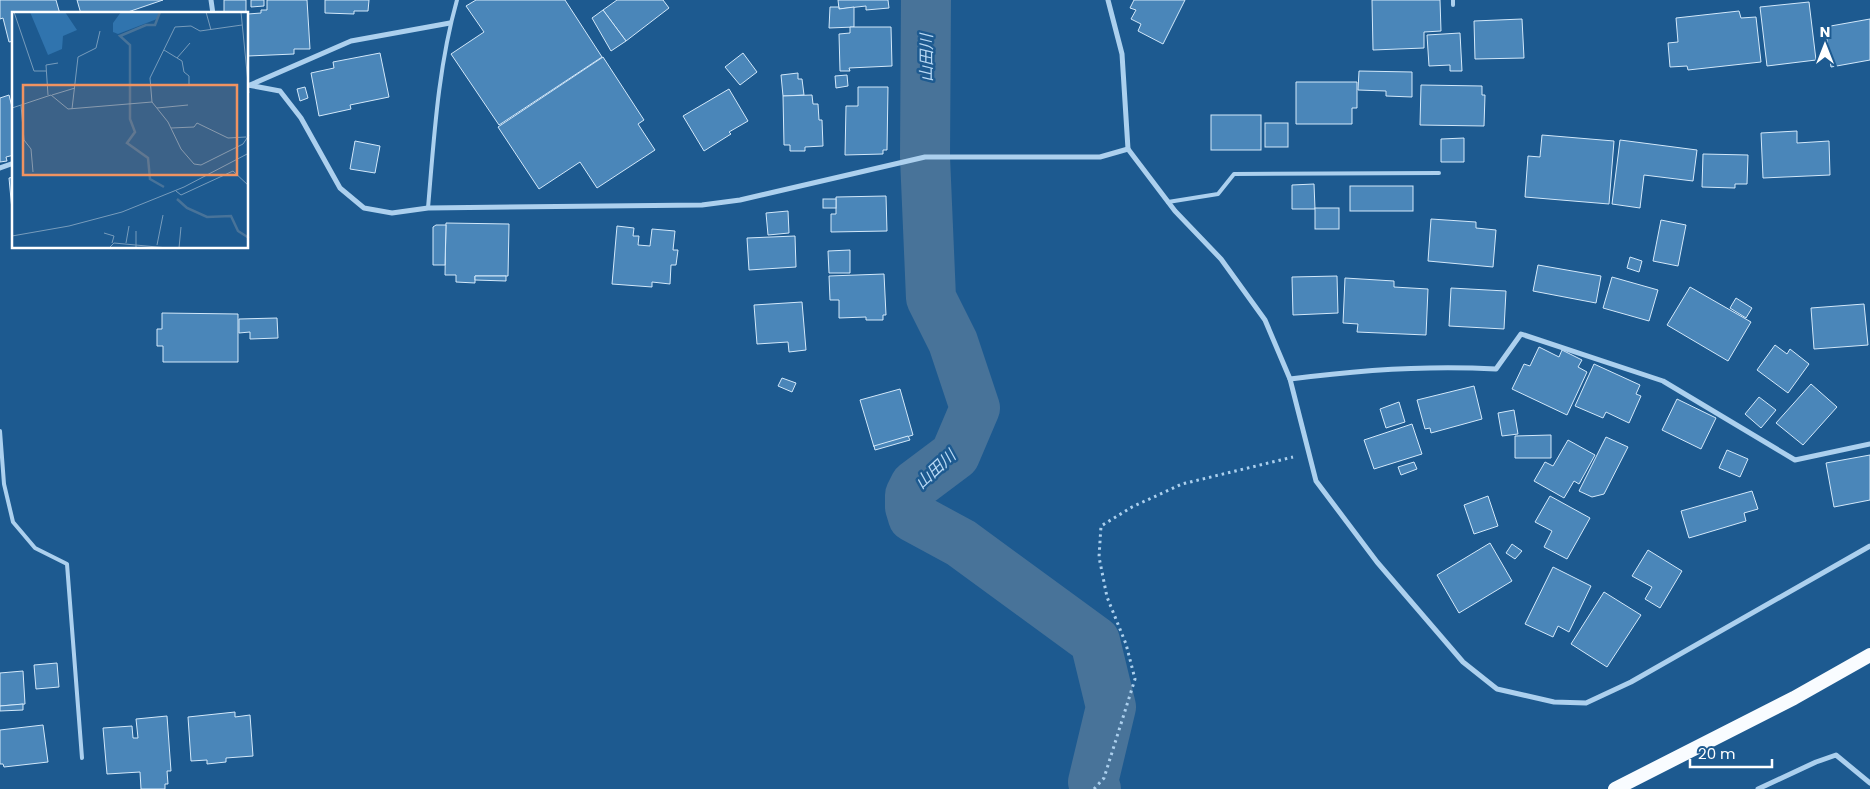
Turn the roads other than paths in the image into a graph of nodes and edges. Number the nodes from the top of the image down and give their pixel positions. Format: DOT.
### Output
graph roads {
  1 [pos="457,0"];
  2 [pos="1108,0"];
  3 [pos="1453,0"];
  4 [pos="1453,5"];
  5 [pos="450,23"];
  6 [pos="249,85"];
  7 [pos="249,85"];
  8 [pos="1128,149"];
  9 [pos="12,164"];
  10 [pos="0,168"];
  11 [pos="1440,173"];
  12 [pos="1168,202"];
  13 [pos="428,208"];
  14 [pos="1290,379"];
  15 [pos="0,431"];
  16 [pos="1870,444"];
  17 [pos="1870,546"];
  18 [pos="1870,655"];
  19 [pos="82,758"];
  20 [pos="1870,783"];
  21 [pos="1615,789"];
  22 [pos="1758,789"];
  1 -- 5 [label="lane"];
  2 -- 8 [label="street"];
  3 -- 4 [label="lane"];
  5 -- 6 [label="street"];
  5 -- 13 [label="lane"];
  7 -- 13 [label="street"];
  8 -- 12 [label="street"];
  8 -- 13 [label="street"];
  9 -- 10 [label="street"];
  11 -- 12 [label="lane"];
  12 -- 14 [label="street"];
  14 -- 16 [label="street"];
  14 -- 17 [label="street"];
  15 -- 19 [label="lane"];
  18 -- 21 [label="highway"];
  20 -- 22 [label="street"];
}
